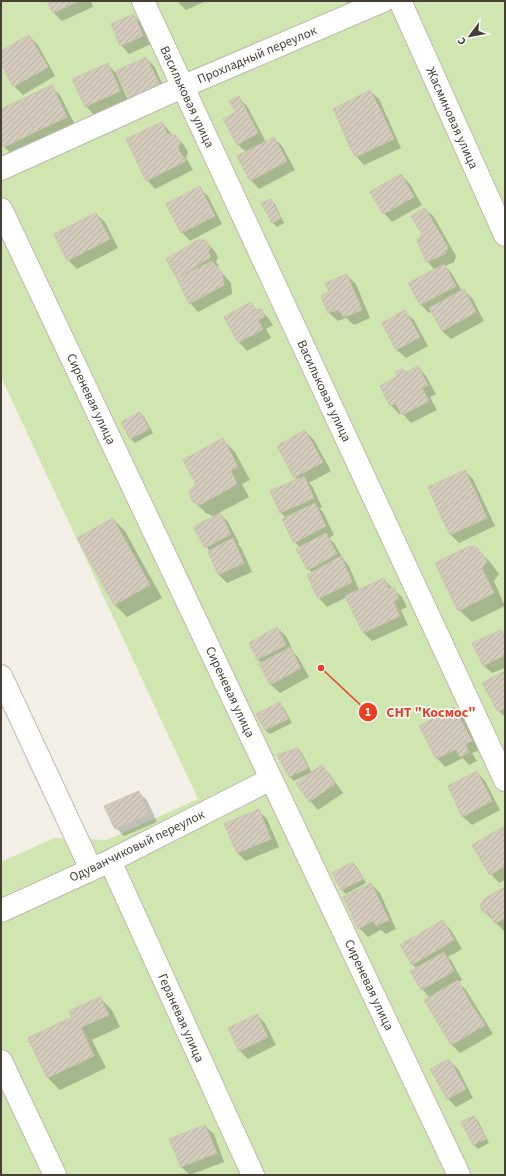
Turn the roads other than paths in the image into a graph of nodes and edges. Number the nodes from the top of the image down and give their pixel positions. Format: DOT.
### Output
graph roads {
  1 [pos="143,1"];
  2 [pos="383,1"];
  3 [pos="400,1"];
  4 [pos="182,87"];
  5 [pos="1,169"];
  6 [pos="1,209"];
  7 [pos="505,235"];
  8 [pos="1,676"];
  9 [pos="271,779"];
  10 [pos="505,780"];
  11 [pos="101,865"];
  12 [pos="1,911"];
  13 [pos="1,1061"];
  14 [pos="55,1175"];
  15 [pos="253,1175"];
  16 [pos="458,1175"];
  1 -- 4 [label="lane, Васильковая улица"];
  2 -- 4 [label="lane, Прохладный переулок"];
  3 -- 7 [label="lane, Жасминовая улица"];
  4 -- 5 [label="lane, Прохладный переулок"];
  4 -- 10 [label="lane, Васильковая улица"];
  6 -- 9 [label="lane, Сиреневая улица"];
  8 -- 11 [label="lane, Гераневая улица"];
  9 -- 11 [label="lane, Одуванчиковый переулок"];
  9 -- 16 [label="lane, Сиреневая улица"];
  11 -- 12 [label="lane, Одуванчиковый переулок"];
  11 -- 15 [label="lane, Гераневая улица"];
  13 -- 14 [label="lane"];
}
